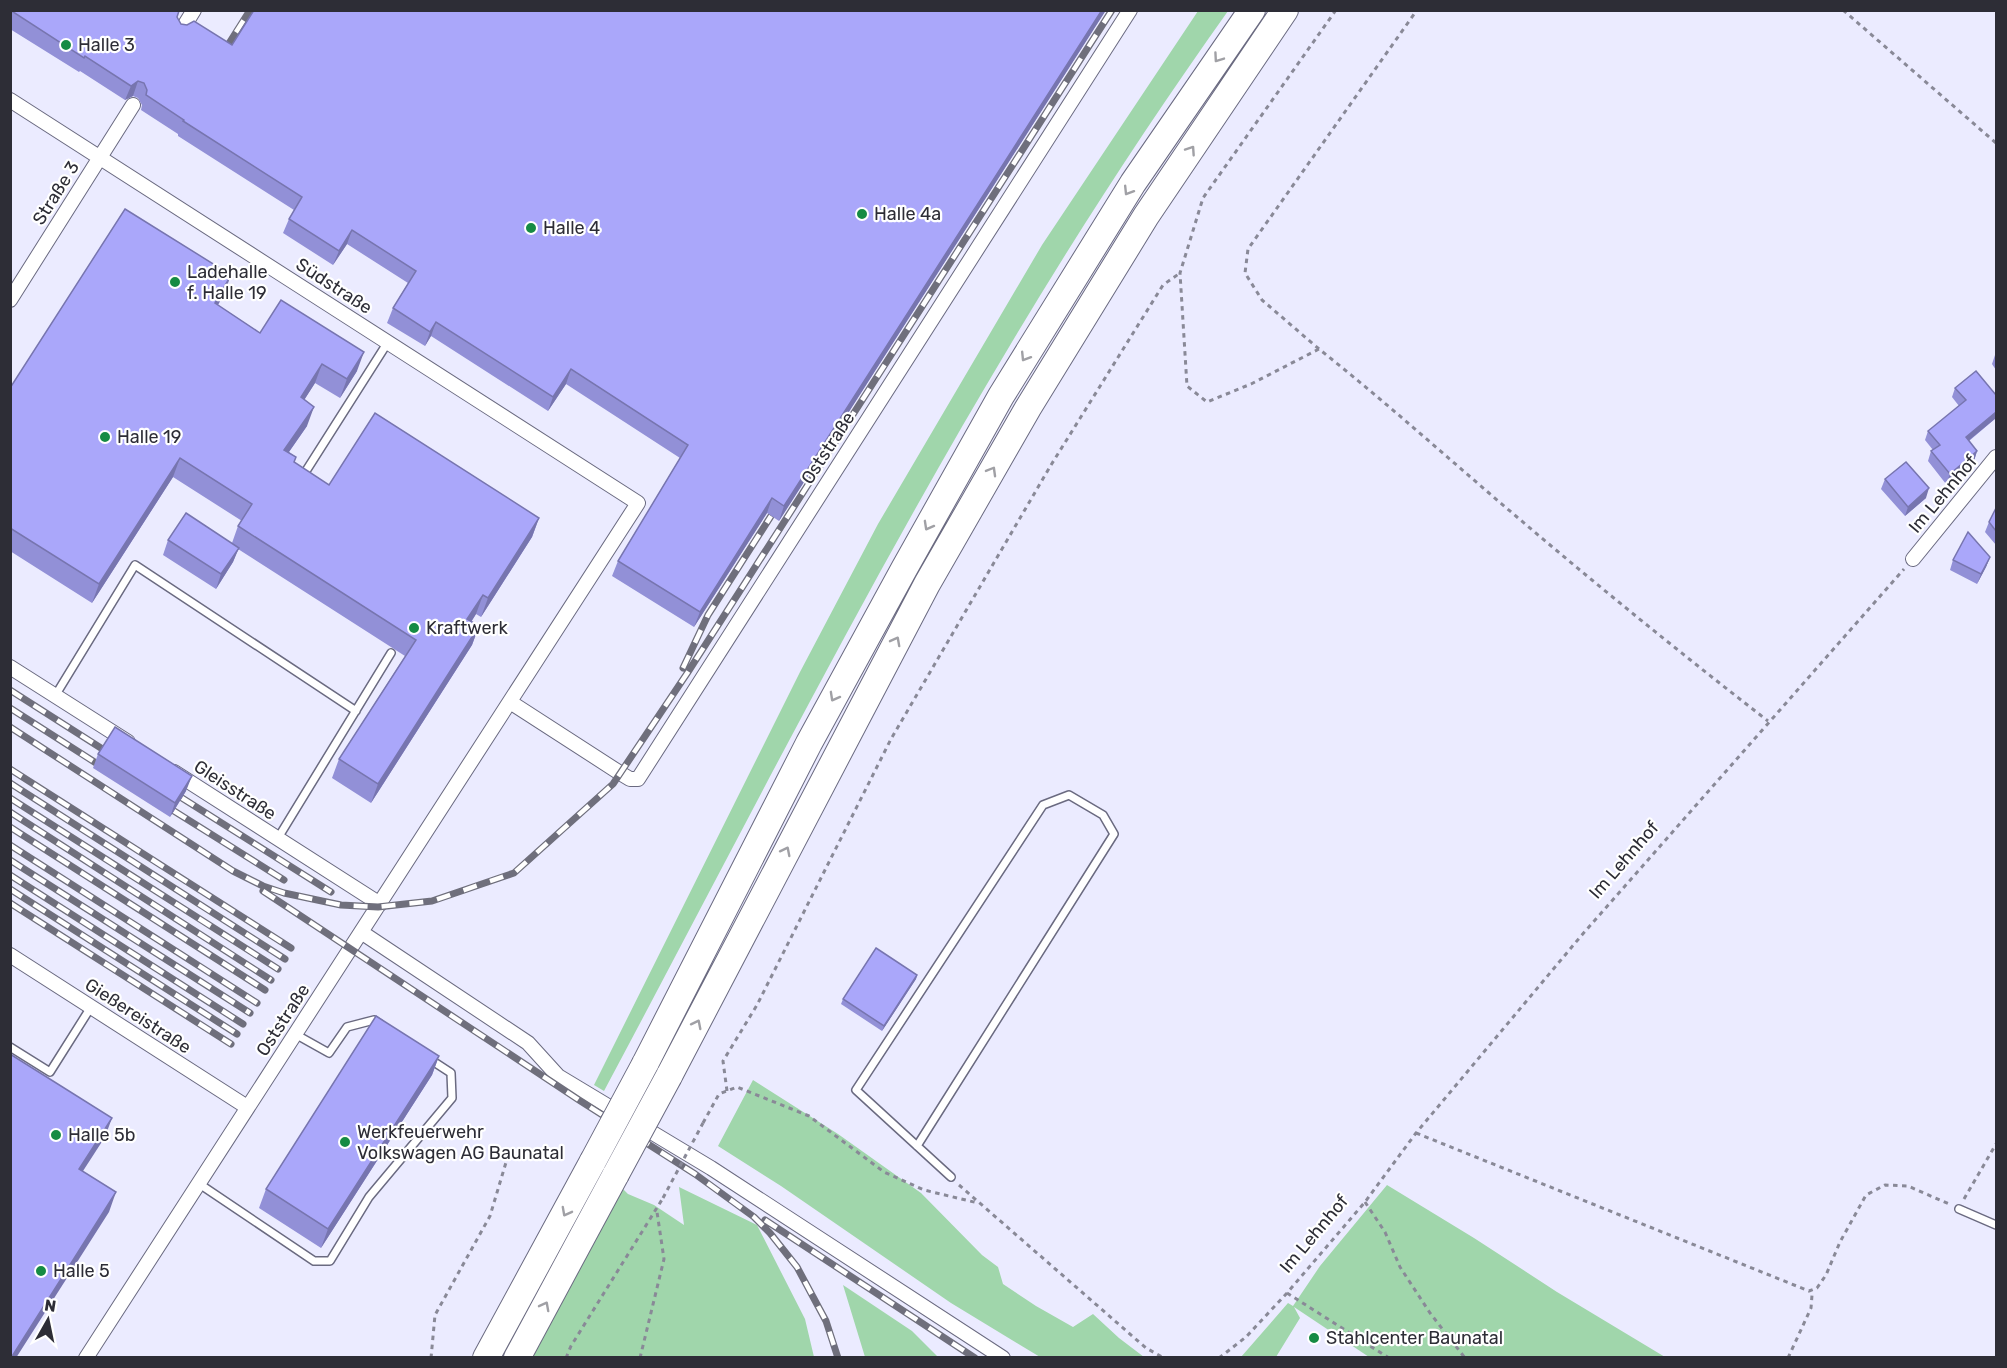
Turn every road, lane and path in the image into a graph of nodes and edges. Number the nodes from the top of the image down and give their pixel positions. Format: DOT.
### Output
graph roads {
  1 [pos="194,10"];
  2 [pos="1130,10"];
  3 [pos="1252,10"];
  4 [pos="1285,10"];
  5 [pos="1336,10"];
  6 [pos="1417,10"];
  7 [pos="1843,10"];
  8 [pos="181,31"];
  9 [pos="10,100"];
  10 [pos="133,105"];
  11 [pos="1996,143"];
  12 [pos="100,157"];
  13 [pos="1180,273"];
  14 [pos="10,300"];
  15 [pos="388,342"];
  16 [pos="1319,349"];
  17 [pos="1996,457"];
  18 [pos="306,471"];
  19 [pos="638,503"];
  20 [pos="1913,559"];
  21 [pos="391,653"];
  22 [pos="10,667"];
  23 [pos="55,696"];
  24 [pos="510,702"];
  25 [pos="356,711"];
  26 [pos="1768,721"];
  27 [pos="142,752"];
  28 [pos="161,764"];
  29 [pos="278,838"];
  30 [pos="380,904"];
  31 [pos="361,932"];
  32 [pos="10,955"];
  33 [pos="91,1007"];
  34 [pos="384,1027"];
  35 [pos="295,1034"];
  36 [pos="10,1047"];
  37 [pos="422,1053"];
  38 [pos="727,1091"];
  39 [pos="247,1107"];
  40 [pos="1416,1133"];
  41 [pos="1996,1144"];
  42 [pos="917,1146"];
  43 [pos="510,1149"];
  44 [pos="951,1177"];
  45 [pos="198,1183"];
  46 [pos="1365,1202"];
  47 [pos="978,1203"];
  48 [pos="1959,1209"];
  49 [pos="656,1210"];
  50 [pos="1996,1225"];
  51 [pos="1809,1291"];
  52 [pos="1287,1293"];
  53 [pos="86,1358"];
  54 [pos="430,1358"];
  55 [pos="486,1358"];
  56 [pos="517,1358"];
  57 [pos="566,1358"];
  58 [pos="639,1358"];
  59 [pos="1002,1358"];
  60 [pos="1164,1358"];
  61 [pos="1219,1358"];
  62 [pos="1389,1358"];
  63 [pos="1466,1358"];
  64 [pos="1788,1358"];
  1 -- 8 [label="street"];
  2 -- 24 [label="street, Oststraße"];
  3 -- 55 [label="highway, one-way, bridge"];
  56 -- 4 [label="highway, one-way, bridge"];
  5 -- 13 [label="path"];
  6 -- 16 [label="path"];
  7 -- 11 [label="path"];
  9 -- 12 [label="street, Südstraße"];
  10 -- 12 [label="street, Straße 3"];
  12 -- 14 [label="street, Straße 3"];
  12 -- 15 [label="street, Südstraße"];
  13 -- 16 [label="path"];
  13 -- 38 [label="path"];
  15 -- 18 [label="lane"];
  15 -- 19 [label="street, Südstraße"];
  16 -- 26 [label="path"];
  17 -- 20 [label="street, Im Lehnhof"];
  19 -- 24 [label="street, Oststraße"];
  20 -- 26 [label="path, Im Lehnhof"];
  21 -- 25 [label="lane"];
  22 -- 23 [label="street"];
  23 -- 25 [label="lane"];
  23 -- 27 [label="street"];
  24 -- 30 [label="street, Oststraße"];
  25 -- 29 [label="lane"];
  26 -- 40 [label="path, Im Lehnhof"];
  28 -- 29 [label="street, Gleisstraße"];
  29 -- 30 [label="street, Gleisstraße"];
  30 -- 31 [label="street, Oststraße"];
  31 -- 35 [label="street, Oststraße"];
  31 -- 59 [label="street"];
  32 -- 33 [label="street, Gießereistraße"];
  33 -- 36 [label="lane"];
  33 -- 39 [label="street, Gießereistraße"];
  34 -- 35 [label="lane"];
  35 -- 39 [label="street, Oststraße"];
  37 -- 45 [label="lane"];
  38 -- 47 [label="path"];
  38 -- 49 [label="path, bridge"];
  39 -- 45 [label="street, Oststraße"];
  40 -- 46 [label="path, Im Lehnhof"];
  40 -- 51 [label="path"];
  41 -- 48 [label="path"];
  42 -- 42 [label="lane"];
  42 -- 44 [label="lane"];
  43 -- 54 [label="path"];
  44 -- 47 [label="path"];
  45 -- 53 [label="street, Oststraße"];
  46 -- 52 [label="path, Im Lehnhof"];
  46 -- 63 [label="path"];
  47 -- 60 [label="path"];
  48 -- 50 [label="lane"];
  48 -- 51 [label="path"];
  49 -- 57 [label="path"];
  49 -- 58 [label="path"];
  51 -- 64 [label="path"];
  52 -- 61 [label="path, Im Lehnhof"];
  52 -- 62 [label="path"];
}
